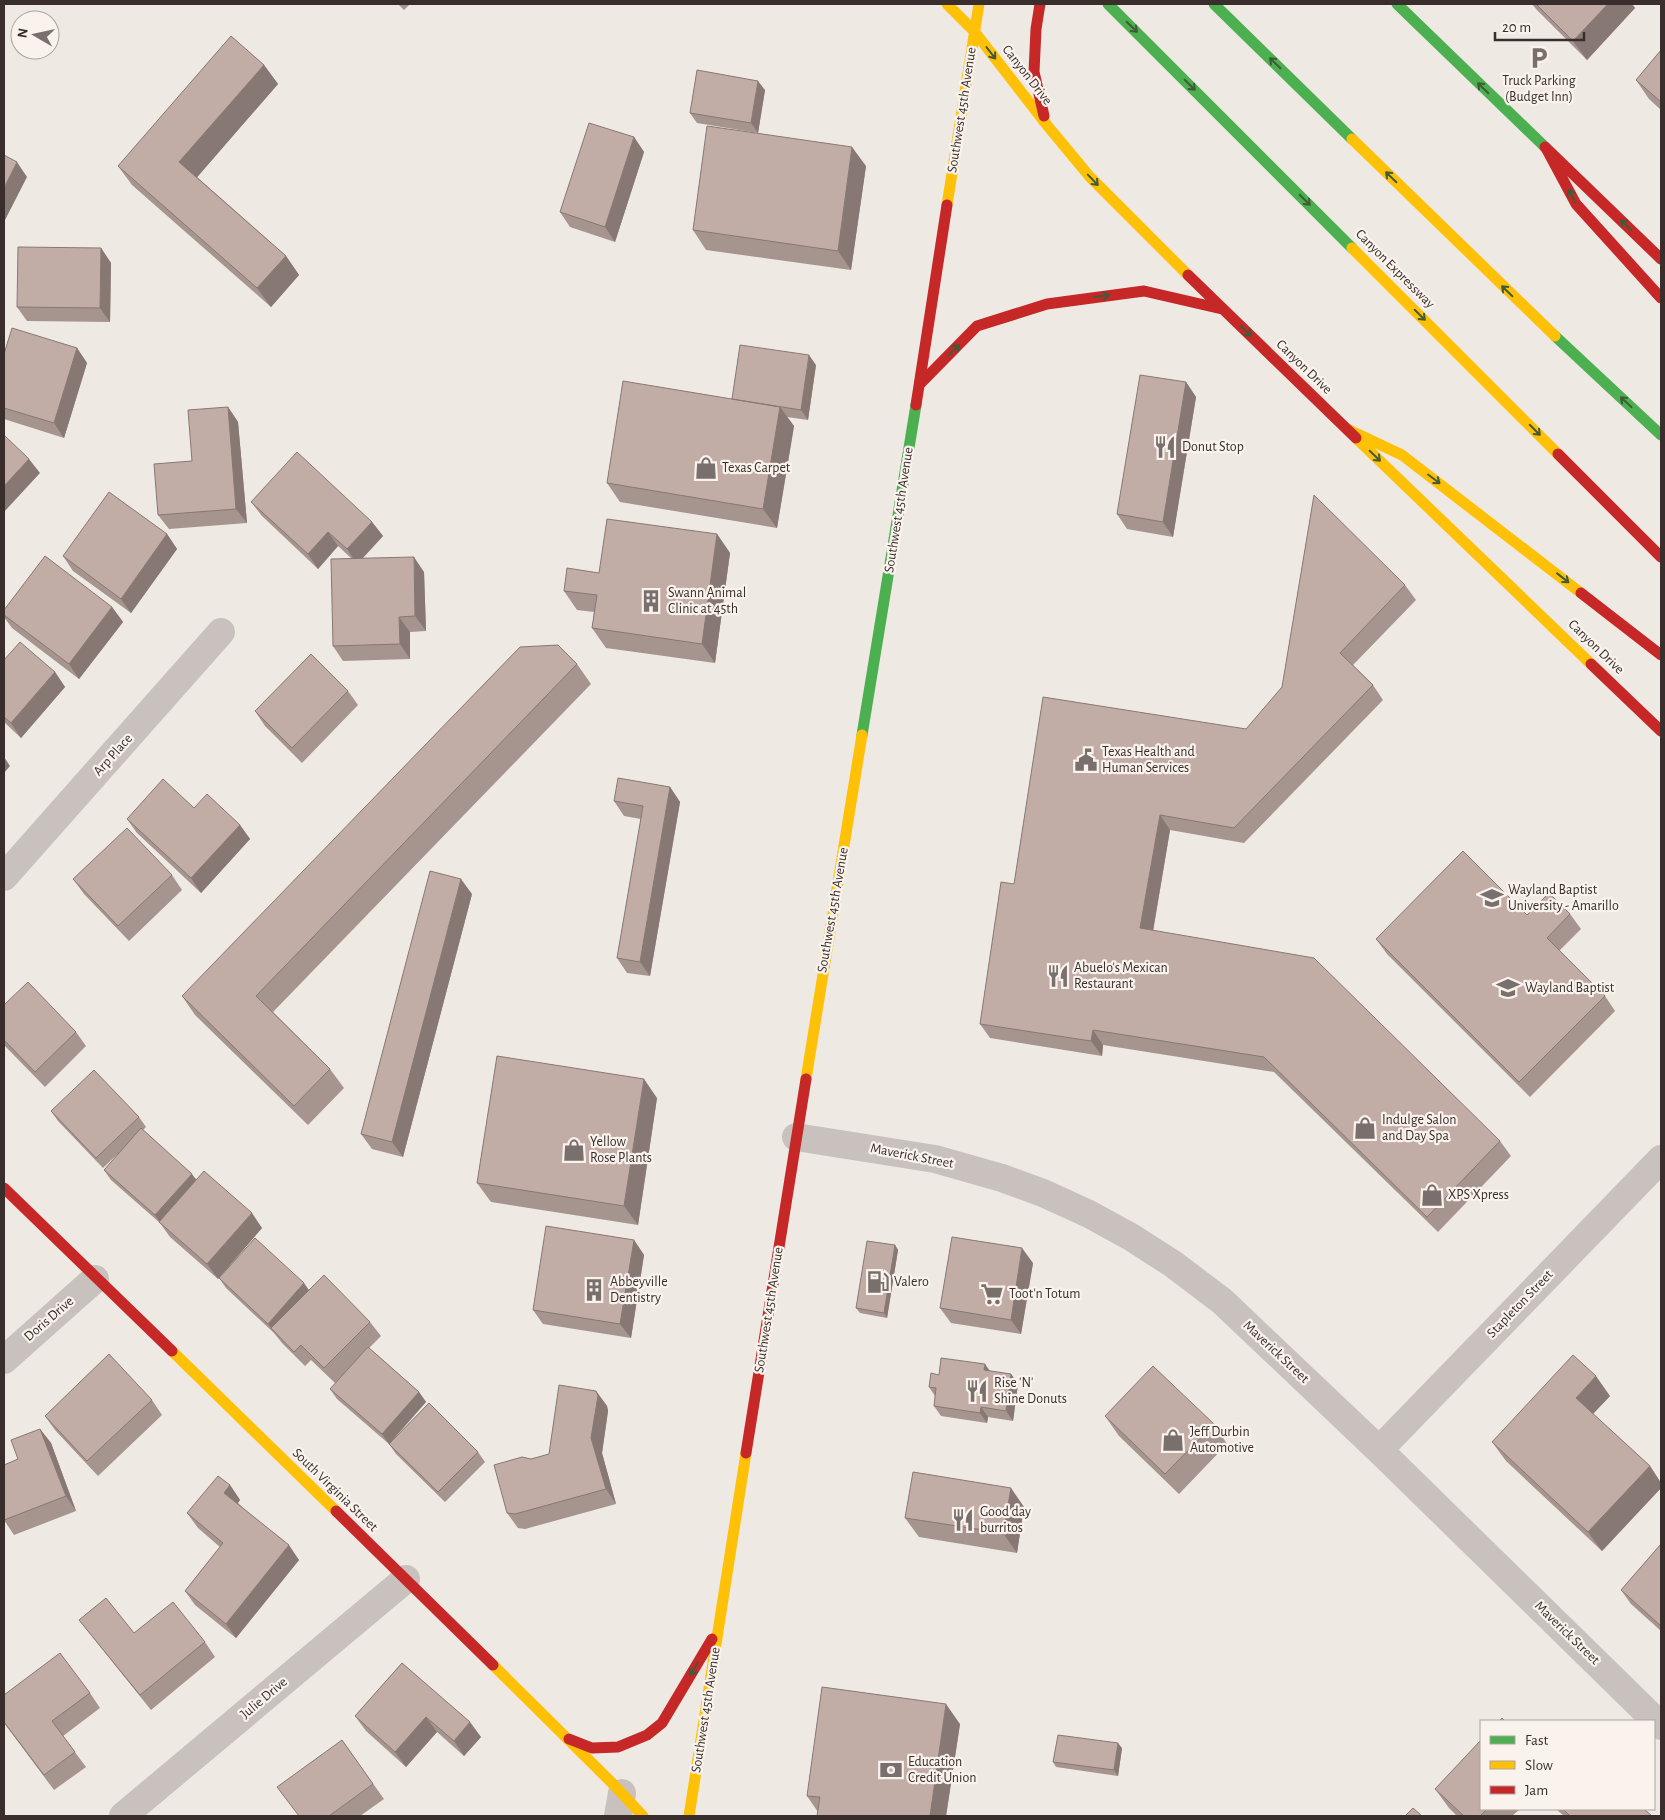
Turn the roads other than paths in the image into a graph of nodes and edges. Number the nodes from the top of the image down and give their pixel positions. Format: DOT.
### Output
graph roads {
  1 [pos="947,4"];
  2 [pos="979,4"];
  3 [pos="1040,4"];
  4 [pos="1108,4"];
  5 [pos="1214,4"];
  6 [pos="1397,4"];
  7 [pos="974,31"];
  8 [pos="1046,124"];
  9 [pos="1546,148"];
  10 [pos="1661,259"];
  11 [pos="1661,298"];
  12 [pos="1222,309"];
  13 [pos="919,385"];
  14 [pos="1347,429"];
  15 [pos="1661,435"];
  16 [pos="1661,557"];
  17 [pos="221,632"];
  18 [pos="1661,654"];
  19 [pos="1661,731"];
  20 [pos="4,877"];
  21 [pos="796,1137"];
  22 [pos="1661,1158"];
  23 [pos="4,1188"];
  24 [pos="95,1279"];
  25 [pos="4,1360"];
  26 [pos="1379,1450"];
  27 [pos="406,1579"];
  28 [pos="719,1627"];
  29 [pos="1655,1720"];
  30 [pos="568,1739"];
  31 [pos="620,1805"];
  32 [pos="123,1816"];
  33 [pos="643,1816"];
  34 [pos="689,1816"];
  1 -- 7 [label="main road, Canyon Drive"];
  2 -- 7 [label="main road, Southwest 45th Avenue"];
  3 -- 8 [label="main road"];
  4 -- 16 [label="main road, Canyon Expressway, one-way"];
  15 -- 5 [label="main road, one-way"];
  9 -- 6 [label="main road, one-way"];
  7 -- 8 [label="main road, Canyon Drive, one-way"];
  7 -- 13 [label="main road, Southwest 45th Avenue"];
  8 -- 12 [label="main road, Canyon Drive, one-way"];
  10 -- 9 [label="main road, one-way"];
  11 -- 9 [label="main road, one-way"];
  13 -- 12 [label="main road, one-way"];
  12 -- 14 [label="main road, Canyon Drive, one-way"];
  13 -- 21 [label="main road, Southwest 45th Avenue"];
  14 -- 18 [label="main road, one-way"];
  14 -- 19 [label="main road, Canyon Drive, one-way"];
  17 -- 20 [label="street, Arp Place"];
  21 -- 26 [label="street, Maverick Street"];
  21 -- 28 [label="main road, Southwest 45th Avenue"];
  22 -- 26 [label="street, Stapleton Street"];
  23 -- 24 [label="main road, South Virginia Street"];
  24 -- 25 [label="street, Doris Drive"];
  24 -- 27 [label="main road, South Virginia Street"];
  26 -- 29 [label="street, Maverick Street"];
  27 -- 30 [label="main road, South Virginia Street"];
  27 -- 32 [label="street, Julie Drive"];
  28 -- 30 [label="main road, one-way"];
  28 -- 34 [label="main road, Southwest 45th Avenue"];
  30 -- 31 [label="main road, South Virginia Street"];
  31 -- 33 [label="main road, South Virginia Street"];
}
